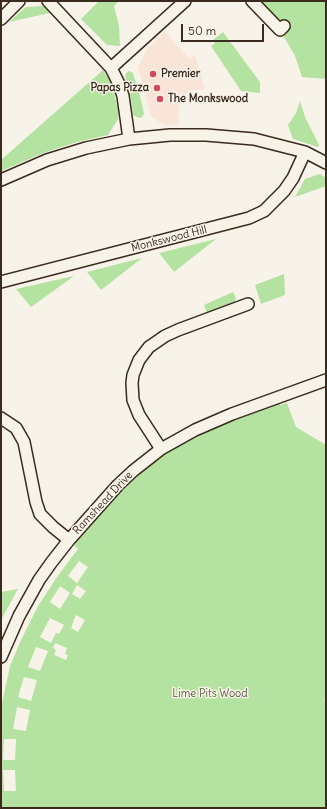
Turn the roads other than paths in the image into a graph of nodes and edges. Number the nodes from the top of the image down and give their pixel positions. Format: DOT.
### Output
graph roads {
  1 [pos="19,1"];
  2 [pos="48,1"];
  3 [pos="185,1"];
  4 [pos="252,1"];
  5 [pos="1,19"];
  6 [pos="284,26"];
  7 [pos="112,68"];
  8 [pos="129,139"];
  9 [pos="305,152"];
  10 [pos="326,163"];
  11 [pos="1,180"];
  12 [pos="1,282"];
  13 [pos="248,304"];
  14 [pos="326,380"];
  15 [pos="1,418"];
  16 [pos="161,449"];
  17 [pos="69,540"];
  18 [pos="1,657"];
  1 -- 5 [label="street"];
  2 -- 7 [label="street"];
  3 -- 7 [label="street"];
  4 -- 6 [label="street"];
  7 -- 8 [label="street"];
  8 -- 9 [label="street"];
  8 -- 11 [label="street"];
  9 -- 10 [label="street"];
  9 -- 12 [label="street, Monkswood Hill"];
  13 -- 16 [label="street"];
  14 -- 16 [label="street, Ramshead Drive"];
  15 -- 17 [label="street"];
  16 -- 17 [label="street, Ramshead Drive"];
  17 -- 18 [label="street, Ramshead Drive"];
}
